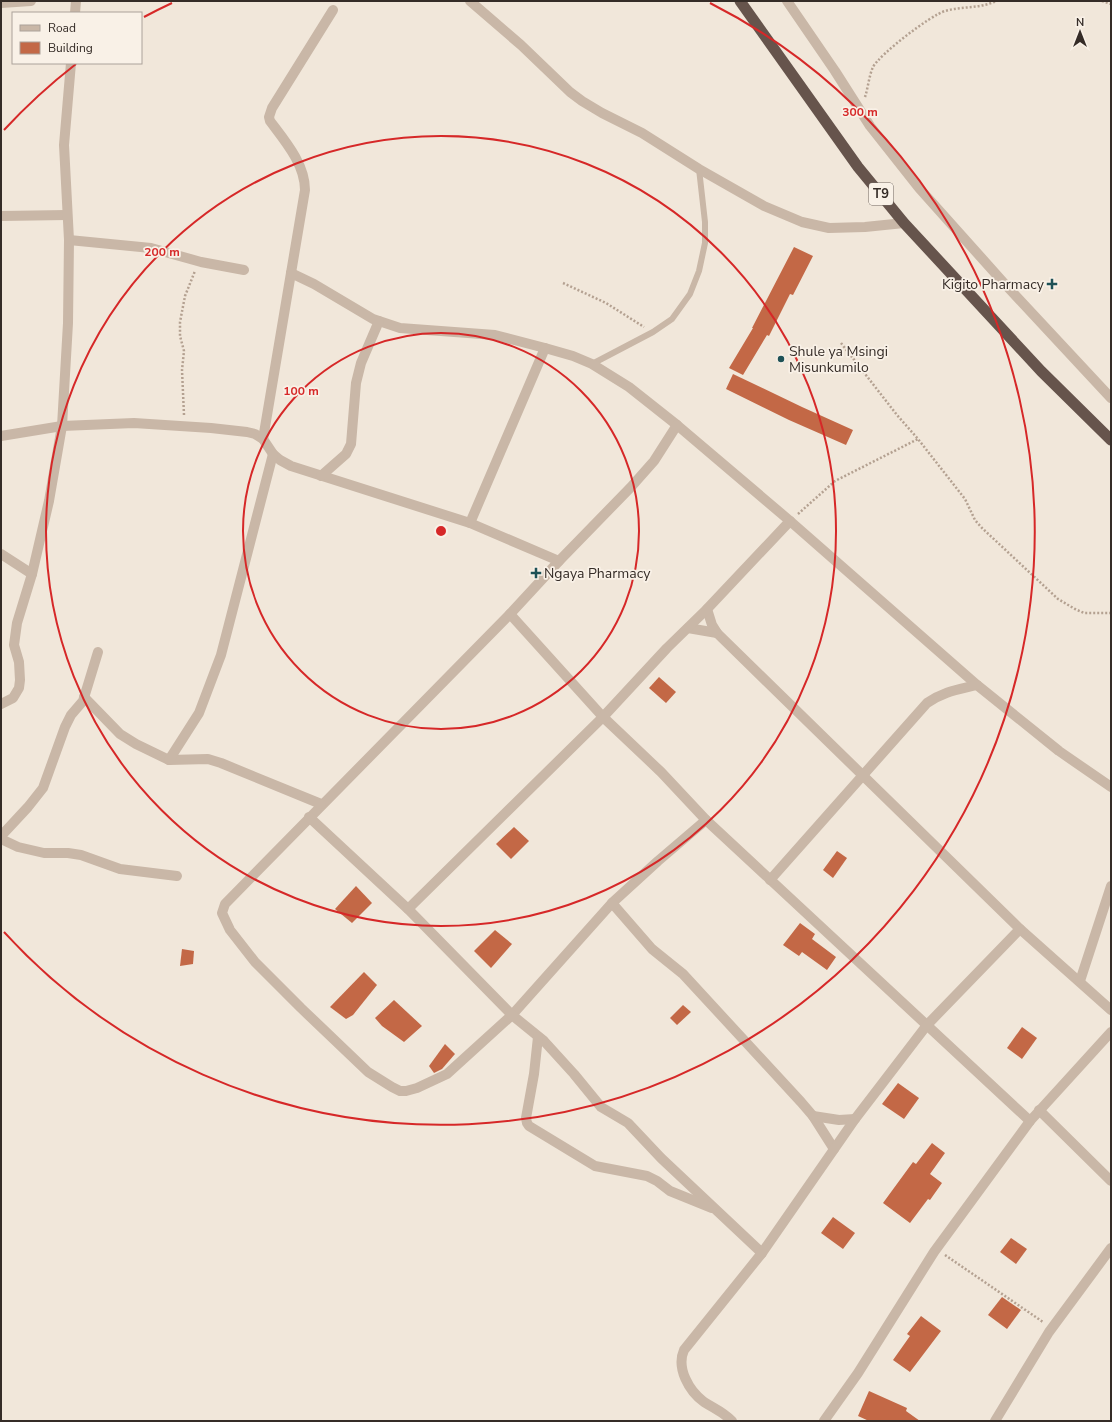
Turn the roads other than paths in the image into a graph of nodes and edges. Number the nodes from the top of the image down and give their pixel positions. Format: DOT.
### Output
graph roads {
  1 [pos="31,1"];
  2 [pos="76,1"];
  3 [pos="470,1"];
  4 [pos="740,1"];
  5 [pos="787,1"];
  6 [pos="1,3"];
  7 [pos="333,10"];
  8 [pos="75,12"];
  9 [pos="71,64"];
  10 [pos="699,169"];
  11 [pos="67,215"];
  12 [pos="1,216"];
  13 [pos="904,223"];
  14 [pos="69,240"];
  15 [pos="244,270"];
  16 [pos="291,273"];
  17 [pos="378,321"];
  18 [pos="545,348"];
  19 [pos="592,364"];
  20 [pos="1111,398"];
  21 [pos="677,425"];
  22 [pos="62,426"];
  23 [pos="1,436"];
  24 [pos="263,439"];
  25 [pos="1111,440"];
  26 [pos="273,454"];
  27 [pos="321,476"];
  28 [pos="790,521"];
  29 [pos="470,523"];
  30 [pos="1,554"];
  31 [pos="559,561"];
  32 [pos="32,574"];
  33 [pos="707,609"];
  34 [pos="510,614"];
  35 [pos="688,628"];
  36 [pos="717,634"];
  37 [pos="98,652"];
  38 [pos="977,685"];
  39 [pos="84,697"];
  40 [pos="1,704"];
  41 [pos="603,717"];
  42 [pos="169,760"];
  43 [pos="863,775"];
  44 [pos="1111,787"];
  45 [pos="321,804"];
  46 [pos="309,817"];
  47 [pos="706,820"];
  48 [pos="1,838"];
  49 [pos="177,876"];
  50 [pos="770,880"];
  51 [pos="1111,886"];
  52 [pos="612,903"];
  53 [pos="408,910"];
  54 [pos="1020,929"];
  55 [pos="1080,981"];
  56 [pos="1111,1010"];
  57 [pos="512,1016"];
  58 [pos="927,1025"];
  59 [pos="1111,1032"];
  60 [pos="538,1037"];
  61 [pos="1039,1110"];
  62 [pos="813,1116"];
  63 [pos="855,1119"];
  64 [pos="1030,1121"];
  65 [pos="834,1149"];
  66 [pos="1111,1181"];
  67 [pos="717,1210"];
  68 [pos="1111,1248"];
  69 [pos="762,1253"];
  70 [pos="732,1421"];
  71 [pos="824,1421"];
  72 [pos="995,1421"];
  1 -- 6 [label="street"];
  2 -- 8 [label="street"];
  3 -- 10 [label="street"];
  4 -- 13 [label="highway, T9"];
  5 -- 20 [label="street"];
  7 -- 16 [label="street"];
  9 -- 11 [label="street"];
  10 -- 13 [label="street"];
  10 -- 19 [label="lane"];
  11 -- 12 [label="street"];
  11 -- 14 [label="street"];
  13 -- 25 [label="highway, T9"];
  14 -- 15 [label="street"];
  14 -- 22 [label="street"];
  16 -- 17 [label="street"];
  16 -- 24 [label="street"];
  17 -- 18 [label="street"];
  17 -- 27 [label="street"];
  18 -- 19 [label="street"];
  18 -- 29 [label="street"];
  19 -- 21 [label="street"];
  21 -- 28 [label="street"];
  21 -- 31 [label="street"];
  22 -- 23 [label="street"];
  22 -- 24 [label="street"];
  22 -- 32 [label="street"];
  24 -- 26 [label="street"];
  26 -- 27 [label="street"];
  26 -- 42 [label="street"];
  27 -- 29 [label="street"];
  28 -- 33 [label="street"];
  28 -- 38 [label="street"];
  29 -- 31 [label="street"];
  30 -- 32 [label="street"];
  31 -- 34 [label="street"];
  32 -- 40 [label="street"];
  33 -- 35 [label="street"];
  33 -- 36 [label="street"];
  34 -- 41 [label="street"];
  34 -- 45 [label="street"];
  35 -- 36 [label="street"];
  35 -- 41 [label="street"];
  36 -- 43 [label="street"];
  37 -- 39 [label="street"];
  38 -- 43 [label="street"];
  38 -- 44 [label="street"];
  39 -- 42 [label="street"];
  39 -- 48 [label="street"];
  41 -- 47 [label="street"];
  41 -- 53 [label="street"];
  42 -- 45 [label="street"];
  43 -- 50 [label="street"];
  43 -- 54 [label="street"];
  45 -- 46 [label="street"];
  46 -- 53 [label="street"];
  46 -- 57 [label="street"];
  47 -- 50 [label="street"];
  47 -- 52 [label="street"];
  48 -- 49 [label="street"];
  50 -- 58 [label="street"];
  51 -- 55 [label="street"];
  52 -- 57 [label="street"];
  52 -- 62 [label="street"];
  53 -- 57 [label="street"];
  54 -- 55 [label="street"];
  54 -- 58 [label="street"];
  55 -- 56 [label="street"];
  57 -- 60 [label="street"];
  58 -- 63 [label="street"];
  58 -- 64 [label="street"];
  59 -- 61 [label="street"];
  60 -- 67 [label="street"];
  60 -- 67 [label="street"];
  61 -- 64 [label="street"];
  61 -- 66 [label="street"];
  62 -- 63 [label="street"];
  62 -- 65 [label="street"];
  63 -- 65 [label="street"];
  64 -- 71 [label="street"];
  65 -- 69 [label="street"];
  67 -- 69 [label="street"];
  68 -- 72 [label="street"];
  69 -- 70 [label="street"];
}
